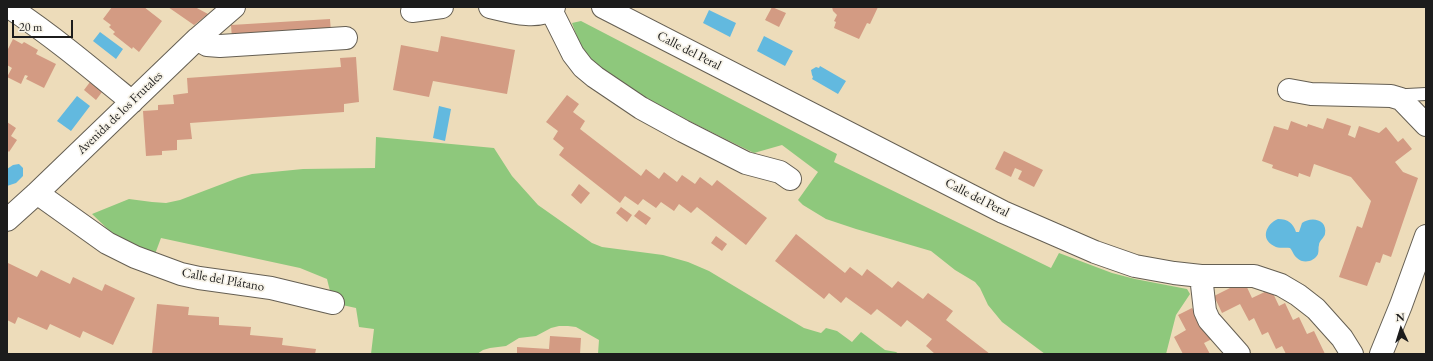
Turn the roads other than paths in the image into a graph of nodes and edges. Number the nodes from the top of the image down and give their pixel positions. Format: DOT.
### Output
graph roads {
  1 [pos="9,7"];
  2 [pos="234,7"];
  3 [pos="442,7"];
  4 [pos="490,7"];
  5 [pos="603,7"];
  6 [pos="553,8"];
  7 [pos="412,11"];
  8 [pos="346,38"];
  9 [pos="197,39"];
  10 [pos="1289,90"];
  11 [pos="1426,94"];
  12 [pos="1401,99"];
  13 [pos="132,102"];
  14 [pos="1426,125"];
  15 [pos="790,179"];
  16 [pos="37,193"];
  17 [pos="7,220"];
  18 [pos="1426,236"];
  19 [pos="1201,276"];
  20 [pos="333,303"];
  21 [pos="1238,354"];
  22 [pos="1352,354"];
  23 [pos="1381,354"];
  1 -- 13 [label="street"];
  2 -- 9 [label="street, Avenida de los Frutales"];
  3 -- 7 [label="street"];
  4 -- 6 [label="street"];
  5 -- 19 [label="street, Calle del Peral"];
  6 -- 15 [label="street"];
  8 -- 9 [label="street"];
  9 -- 13 [label="street, Avenida de los Frutales"];
  10 -- 12 [label="street"];
  11 -- 12 [label="lane"];
  12 -- 14 [label="street"];
  13 -- 16 [label="street, Avenida de los Frutales"];
  16 -- 17 [label="street, Avenida de los Frutales"];
  16 -- 20 [label="street, Calle del Plátano"];
  18 -- 23 [label="street"];
  19 -- 21 [label="street"];
  19 -- 22 [label="street, Calle del Peral"];
}
